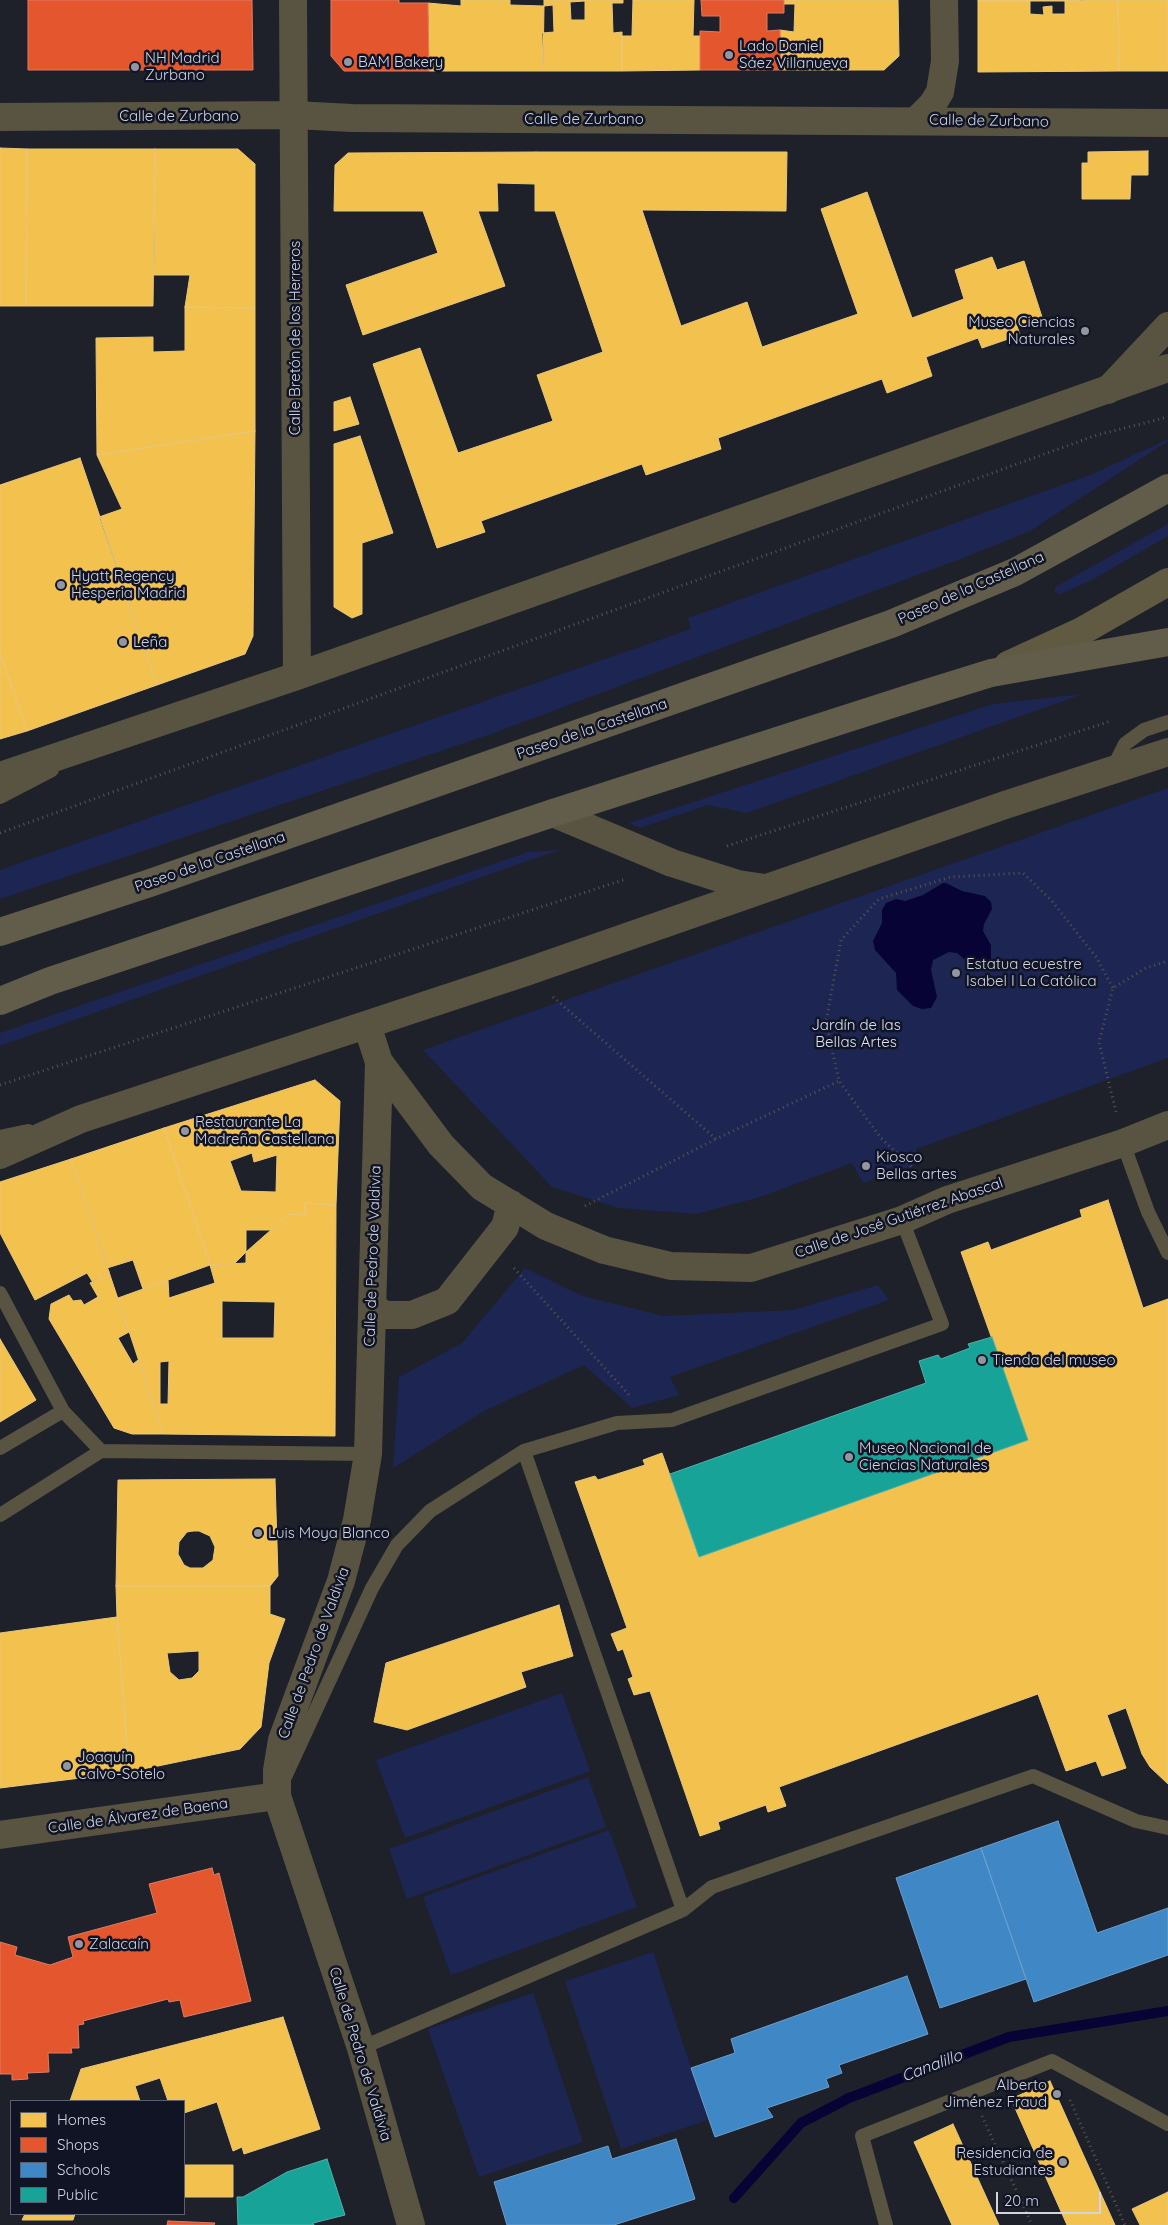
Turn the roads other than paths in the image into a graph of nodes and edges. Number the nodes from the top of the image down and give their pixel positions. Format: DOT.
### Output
graph roads {
  1 [pos="293,0"];
  2 [pos="944,0"];
  3 [pos="294,115"];
  4 [pos="0,117"];
  5 [pos="917,120"];
  6 [pos="1168,123"];
  7 [pos="1168,326"];
  8 [pos="1168,368"];
  9 [pos="1108,390"];
  10 [pos="1168,488"];
  11 [pos="1168,582"];
  12 [pos="1168,642"];
  13 [pos="990,673"];
  14 [pos="296,676"];
  15 [pos="1168,722"];
  16 [pos="122,735"];
  17 [pos="1168,752"];
  18 [pos="1112,769"];
  19 [pos="0,776"];
  20 [pos="0,796"];
  21 [pos="553,813"];
  22 [pos="766,888"];
  23 [pos="0,932"];
  24 [pos="50,981"];
  25 [pos="0,994"];
  26 [pos="0,1001"];
  27 [pos="367,1025"];
  28 [pos="379,1062"];
  29 [pos="80,1118"];
  30 [pos="1168,1125"];
  31 [pos="0,1138"];
  32 [pos="1124,1143"];
  33 [pos="0,1155"];
  34 [pos="511,1204"];
  35 [pos="902,1220"];
  36 [pos="1168,1253"];
  37 [pos="0,1293"];
  38 [pos="372,1307"];
  39 [pos="63,1411"];
  40 [pos="0,1448"];
  41 [pos="101,1451"];
  42 [pos="524,1451"];
  43 [pos="368,1454"];
  44 [pos="0,1515"];
  45 [pos="276,1796"];
  46 [pos="1168,1828"];
  47 [pos="0,1835"];
  48 [pos="683,1910"];
  49 [pos="361,2048"];
  50 [pos="1168,2124"];
  51 [pos="411,2225"];
  52 [pos="886,2225"];
  1 -- 3 [label="street, Calle Bretón de los Herreros"];
  2 -- 5 [label="street"];
  3 -- 4 [label="street, Calle de Zurbano"];
  3 -- 5 [label="street, Calle de Zurbano"];
  3 -- 14 [label="street, Calle Bretón de los Herreros"];
  5 -- 6 [label="street, Calle de Zurbano"];
  7 -- 9 [label="street"];
  8 -- 9 [label="street"];
  9 -- 14 [label="street"];
  10 -- 23 [label="highway, Paseo de la Castellana"];
  11 -- 13 [label="main road"];
  12 -- 13 [label="highway"];
  13 -- 21 [label="highway"];
  14 -- 16 [label="street"];
  15 -- 18 [label="lane"];
  16 -- 19 [label="street"];
  16 -- 20 [label="lane"];
  17 -- 18 [label="street"];
  18 -- 22 [label="street"];
  21 -- 22 [label="street"];
  21 -- 24 [label="highway"];
  22 -- 27 [label="street"];
  24 -- 25 [label="main road"];
  24 -- 26 [label="highway"];
  27 -- 28 [label="street, Calle de José Gutiérrez Abascal"];
  27 -- 29 [label="street"];
  28 -- 34 [label="street, Calle de José Gutiérrez Abascal"];
  28 -- 38 [label="street, Calle de Pedro de Valdivia"];
  29 -- 31 [label="lane"];
  29 -- 33 [label="street"];
  30 -- 32 [label="street, Calle de José Gutiérrez Abascal"];
  32 -- 35 [label="street, Calle de José Gutiérrez Abascal"];
  32 -- 36 [label="lane"];
  34 -- 35 [label="street, Calle de José Gutiérrez Abascal"];
  34 -- 38 [label="street"];
  35 -- 42 [label="lane"];
  37 -- 39 [label="lane"];
  38 -- 43 [label="street, Calle de Pedro de Valdivia"];
  39 -- 40 [label="lane"];
  39 -- 41 [label="lane"];
  41 -- 43 [label="lane"];
  41 -- 44 [label="lane"];
  42 -- 45 [label="lane"];
  42 -- 48 [label="lane"];
  43 -- 45 [label="street, Calle de Pedro de Valdivia"];
  45 -- 47 [label="street, Calle de Álvarez de Baena"];
  45 -- 49 [label="street, Calle de Pedro de Valdivia"];
  46 -- 48 [label="lane"];
  48 -- 49 [label="lane"];
  49 -- 51 [label="street, Calle de Pedro de Valdivia"];
  50 -- 52 [label="lane"];
}
